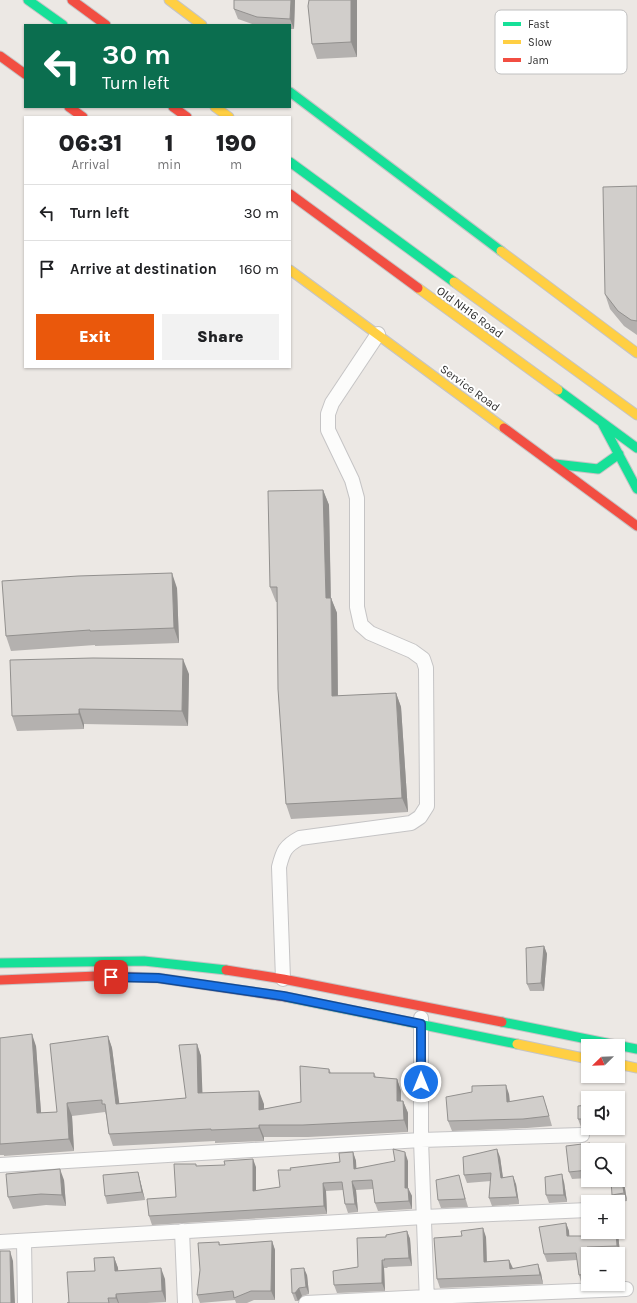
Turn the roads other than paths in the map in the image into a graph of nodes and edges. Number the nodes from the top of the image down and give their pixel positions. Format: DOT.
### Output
graph roads {
  1 [pos="28,0"];
  2 [pos="72,0"];
  3 [pos="169,0"];
  4 [pos="62,24"];
  5 [pos="105,24"];
  6 [pos="201,24"];
  7 [pos="0,56"];
  8 [pos="24,73"];
  9 [pos="291,93"];
  10 [pos="71,108"];
  11 [pos="174,108"];
  12 [pos="217,108"];
  13 [pos="82,116"];
  14 [pos="186,116"];
  15 [pos="228,116"];
  16 [pos="291,163"];
  17 [pos="291,195"];
  18 [pos="291,271"];
  19 [pos="378,334"];
  20 [pos="637,354"];
  21 [pos="637,415"];
  22 [pos="602,423"];
  23 [pos="637,448"];
  24 [pos="618,454"];
  25 [pos="553,464"];
  26 [pos="637,488"];
  27 [pos="637,526"];
  28 [pos="0,963"];
  29 [pos="283,979"];
  30 [pos="0,980"];
  31 [pos="420,1006"];
  32 [pos="421,1024"];
  33 [pos="637,1049"];
  34 [pos="581,1058"];
  35 [pos="625,1065"];
  36 [pos="637,1068"];
  37 [pos="582,1135"];
  38 [pos="421,1140"];
  39 [pos="0,1165"];
  40 [pos="581,1210"];
  41 [pos="424,1217"];
  42 [pos="182,1231"];
  43 [pos="24,1241"];
  44 [pos="0,1242"];
  45 [pos="626,1290"];
  46 [pos="427,1300"];
  47 [pos="26,1303"];
  48 [pos="185,1303"];
  49 [pos="306,1303"];
  1 -- 4 [label="main road"];
  2 -- 5 [label="main road"];
  3 -- 6 [label="main road"];
  7 -- 8 [label="main road"];
  9 -- 20 [label="main road"];
  10 -- 13 [label="main road"];
  11 -- 14 [label="main road"];
  12 -- 15 [label="main road"];
  16 -- 21 [label="main road, Old NH16 Road"];
  17 -- 22 [label="main road, Old NH16 Road"];
  18 -- 19 [label="main road, Service Road"];
  19 -- 25 [label="main road, Service Road"];
  19 -- 29 [label="street"];
  22 -- 23 [label="main road, Old NH16 Road"];
  22 -- 24 [label="main road"];
  24 -- 25 [label="main road"];
  24 -- 26 [label="main road"];
  25 -- 27 [label="main road, Service Road"];
  28 -- 29 [label="main road"];
  29 -- 31 [label="main road"];
  30 -- 32 [label="main road"];
  31 -- 32 [label="street"];
  31 -- 33 [label="main road"];
  32 -- 34 [label="main road"];
  32 -- 38 [label="street"];
  35 -- 36 [label="main road"];
  37 -- 38 [label="street"];
  38 -- 39 [label="street"];
  38 -- 41 [label="street"];
  40 -- 41 [label="street"];
  41 -- 42 [label="street"];
  41 -- 46 [label="street"];
  42 -- 43 [label="street"];
  42 -- 48 [label="street"];
  43 -- 44 [label="street"];
  43 -- 47 [label="street"];
  45 -- 46 [label="street"];
  46 -- 49 [label="street"];
}
